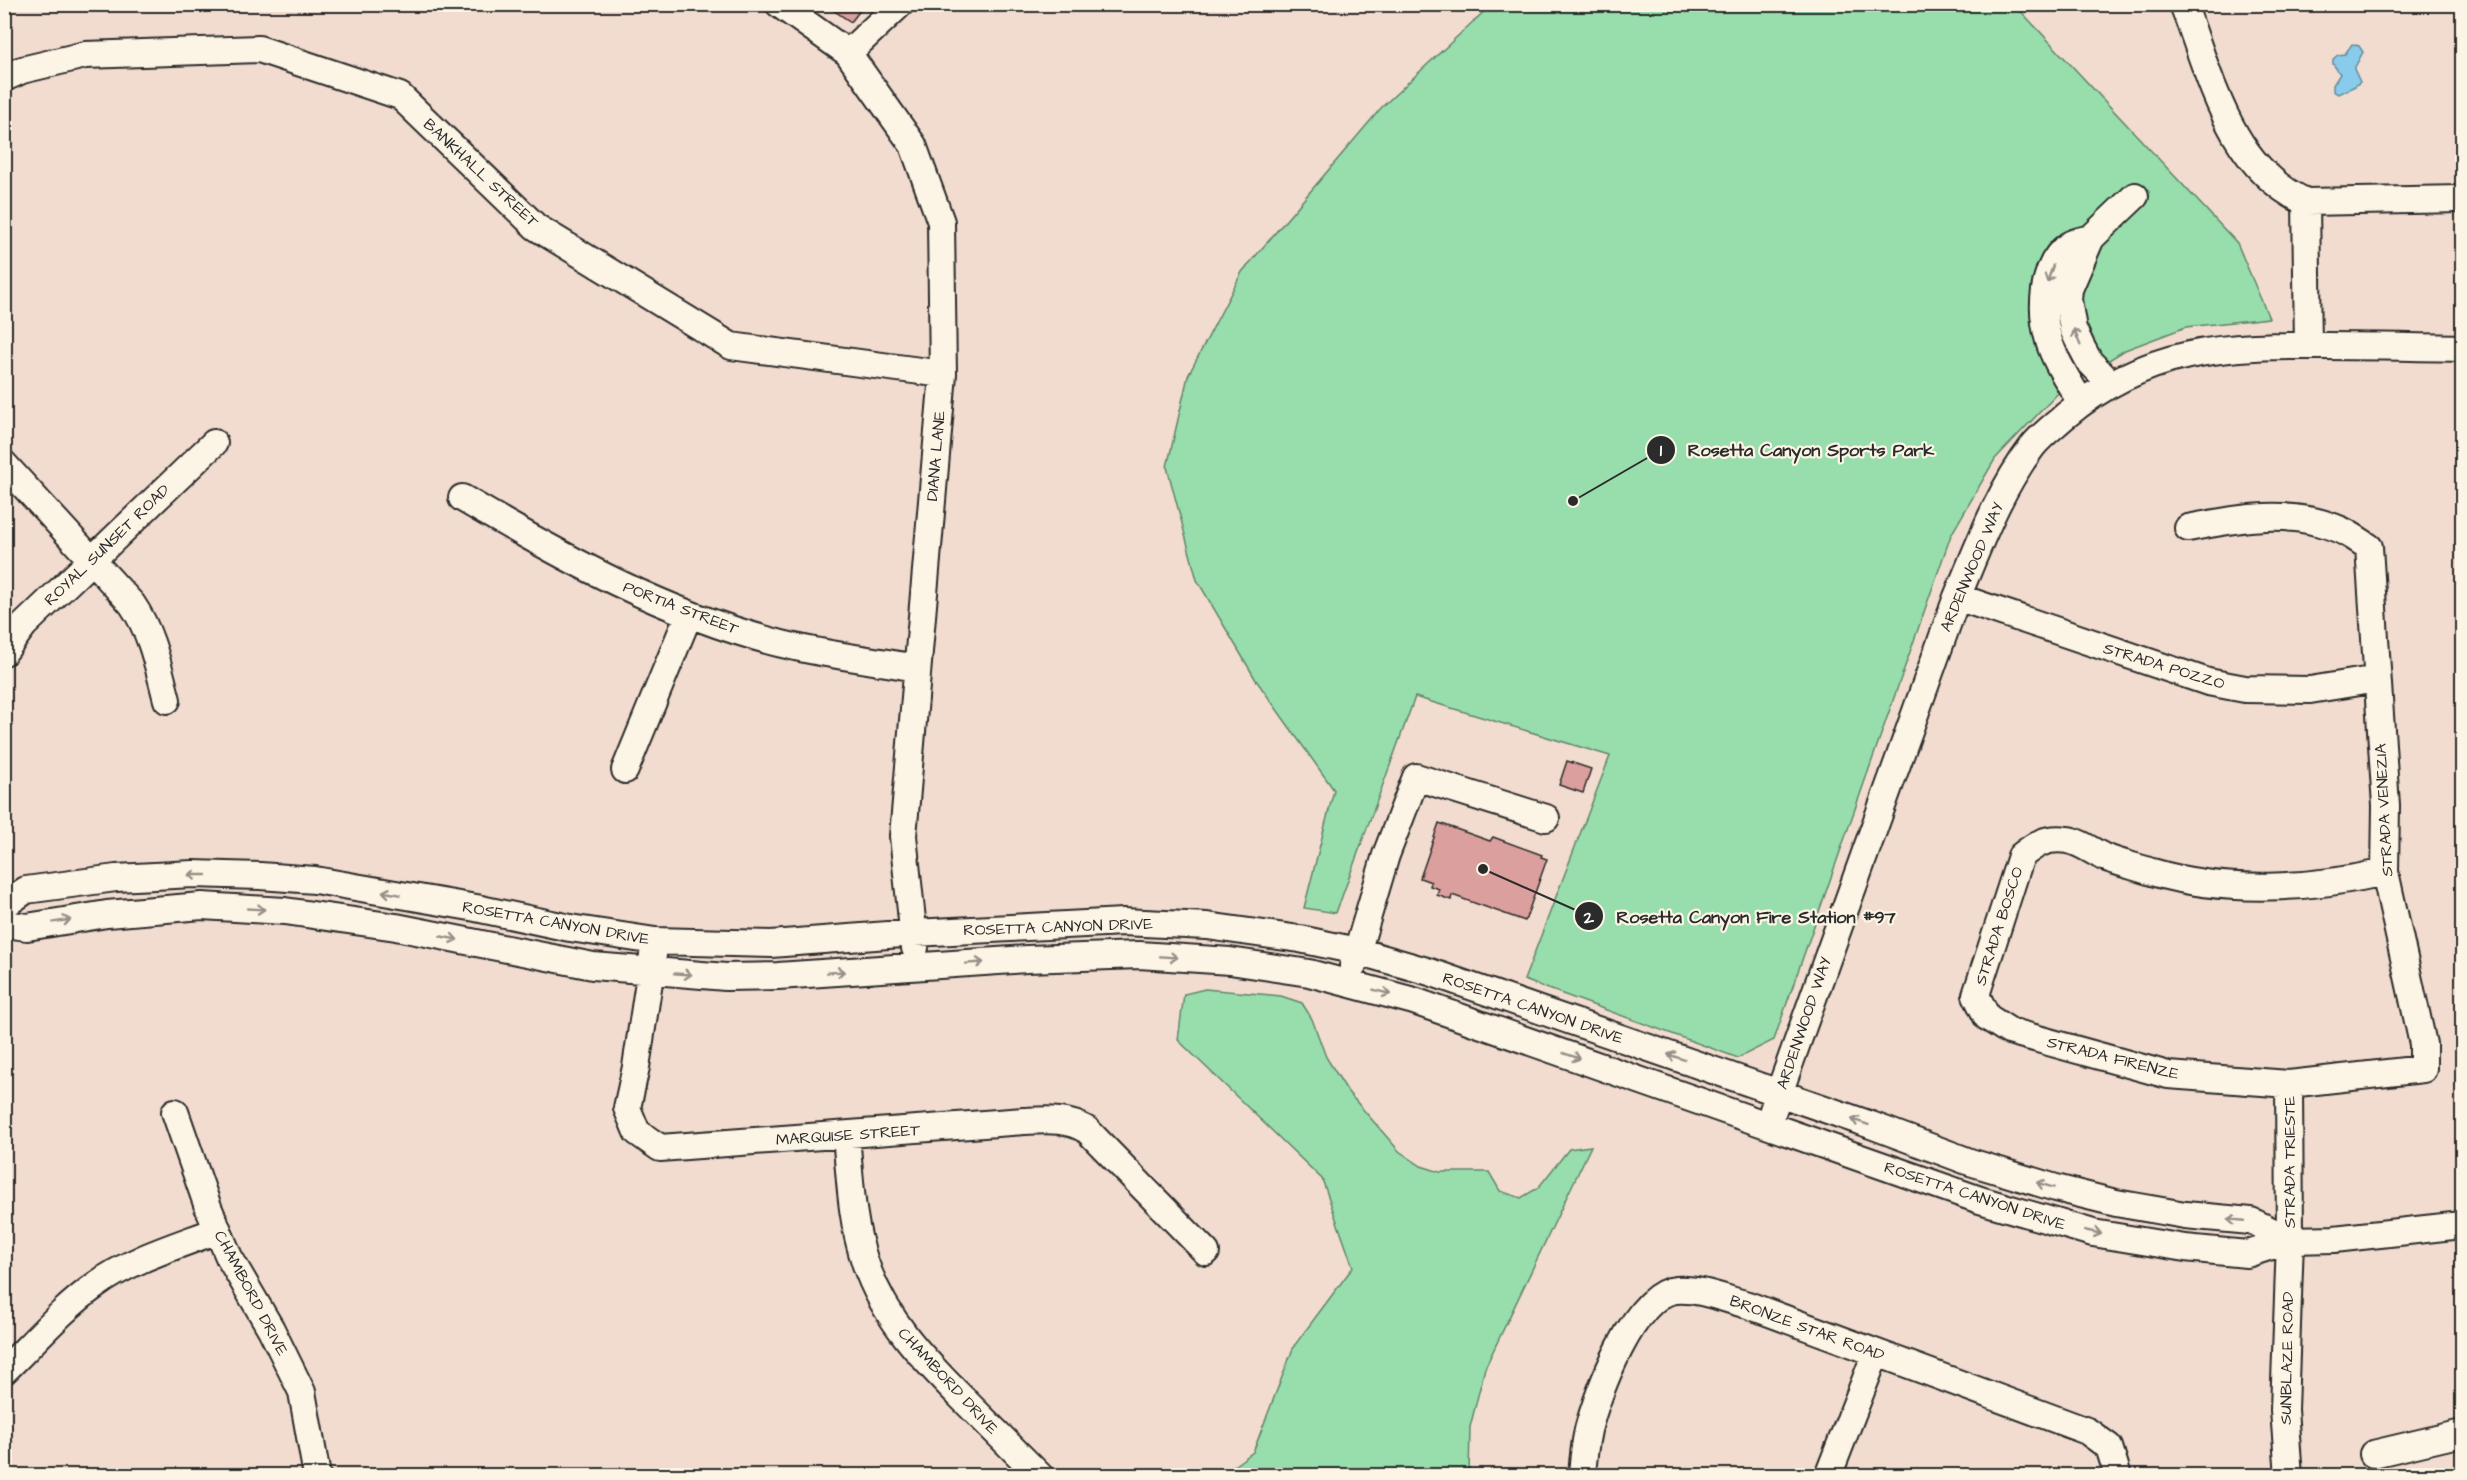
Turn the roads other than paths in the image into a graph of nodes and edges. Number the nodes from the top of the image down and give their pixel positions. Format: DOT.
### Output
graph roads {
  1 [pos="779,4"];
  2 [pos="900,4"];
  3 [pos="2183,4"];
  4 [pos="848,53"];
  5 [pos="4,78"];
  6 [pos="2135,196"];
  7 [pos="2463,199"];
  8 [pos="2306,202"];
  9 [pos="2091,238"];
  10 [pos="2308,346"];
  11 [pos="2463,348"];
  12 [pos="942,374"];
  13 [pos="2111,384"];
  14 [pos="2081,403"];
  15 [pos="214,443"];
  16 [pos="4,464"];
  17 [pos="462,498"];
  18 [pos="2188,528"];
  19 [pos="91,561"];
  20 [pos="1957,597"];
  21 [pos="689,614"];
  22 [pos="4,652"];
  23 [pos="917,668"];
  24 [pos="2377,679"];
  25 [pos="167,700"];
  26 [pos="625,770"];
  27 [pos="1546,818"];
  28 [pos="2385,872"];
  29 [pos="4,905"];
  30 [pos="4,924"];
  31 [pos="914,933"];
  32 [pos="655,941"];
  33 [pos="1357,951"];
  34 [pos="916,967"];
  35 [pos="651,972"];
  36 [pos="1348,984"];
  37 [pos="1988,1017"];
  38 [pos="2423,1069"];
  39 [pos="2289,1084"];
  40 [pos="1779,1094"];
  41 [pos="175,1112"];
  42 [pos="1768,1124"];
  43 [pos="846,1135"];
  44 [pos="2463,1225"];
  45 [pos="218,1230"];
  46 [pos="2290,1240"];
  47 [pos="1206,1252"];
  48 [pos="1876,1353"];
  49 [pos="4,1371"];
  50 [pos="2463,1434"];
  51 [pos="2373,1454"];
  52 [pos="317,1476"];
  53 [pos="1040,1476"];
  54 [pos="1582,1476"];
  55 [pos="1828,1476"];
  56 [pos="2118,1476"];
  57 [pos="2289,1476"];
  1 -- 4 [label="street, DIANA LANE"];
  2 -- 4 [label="street"];
  3 -- 8 [label="street"];
  4 -- 12 [label="street, DIANA LANE"];
  5 -- 12 [label="street, BANKHALL STREET"];
  6 -- 9 [label="street"];
  7 -- 8 [label="street"];
  8 -- 10 [label="street"];
  13 -- 9 [label="street, one-way"];
  9 -- 14 [label="street, one-way"];
  10 -- 11 [label="street, ARDENWOOD WAY"];
  10 -- 13 [label="street, ARDENWOOD WAY"];
  12 -- 23 [label="street, DIANA LANE"];
  13 -- 14 [label="street, ARDENWOOD WAY"];
  14 -- 20 [label="street, ARDENWOOD WAY"];
  15 -- 19 [label="street, ROYAL SUNSET ROAD"];
  16 -- 19 [label="street"];
  17 -- 21 [label="street, PORTIA STREET"];
  18 -- 24 [label="street, STRADA VENEZIA"];
  19 -- 22 [label="street, ROYAL SUNSET ROAD"];
  19 -- 25 [label="street"];
  20 -- 24 [label="street, STRADA POZZO"];
  20 -- 40 [label="street, ARDENWOOD WAY"];
  21 -- 23 [label="street, PORTIA STREET"];
  21 -- 26 [label="street"];
  23 -- 31 [label="street, DIANA LANE"];
  24 -- 28 [label="street, STRADA VENEZIA"];
  27 -- 33 [label="street"];
  28 -- 37 [label="street, STRADA BOSCO"];
  28 -- 38 [label="street, STRADA VENEZIA"];
  32 -- 29 [label="street, ROSETTA CANYON DRIVE, one-way"];
  30 -- 35 [label="street, ROSETTA CANYON DRIVE, one-way"];
  31 -- 32 [label="street, ROSETTA CANYON DRIVE"];
  31 -- 33 [label="street, ROSETTA CANYON DRIVE"];
  31 -- 34 [label="street, DIANA LANE"];
  32 -- 35 [label="street, MARQUISE STREET"];
  33 -- 36 [label="street"];
  40 -- 33 [label="street, ROSETTA CANYON DRIVE, one-way"];
  35 -- 34 [label="street, ROSETTA CANYON DRIVE, one-way"];
  34 -- 36 [label="street, ROSETTA CANYON DRIVE, one-way"];
  35 -- 43 [label="street, MARQUISE STREET"];
  36 -- 42 [label="street, ROSETTA CANYON DRIVE, one-way"];
  37 -- 39 [label="street, STRADA FIRENZE"];
  38 -- 39 [label="street, STRADA FIRENZE"];
  39 -- 46 [label="street, STRADA TRIESTE"];
  40 -- 42 [label="street, ARDENWOOD WAY"];
  46 -- 40 [label="street, ROSETTA CANYON DRIVE, one-way"];
  41 -- 45 [label="street, CHAMBORD DRIVE"];
  42 -- 46 [label="street, ROSETTA CANYON DRIVE, one-way"];
  43 -- 47 [label="street, MARQUISE STREET"];
  43 -- 53 [label="street, CHAMBORD DRIVE"];
  44 -- 46 [label="street, ROSETTA CANYON DRIVE"];
  45 -- 49 [label="street"];
  45 -- 52 [label="street, CHAMBORD DRIVE"];
  46 -- 57 [label="street, SUNBLAZE ROAD"];
  48 -- 54 [label="street, BRONZE STAR ROAD"];
  48 -- 55 [label="street"];
  48 -- 56 [label="street, BRONZE STAR ROAD"];
  50 -- 51 [label="street"];
}
